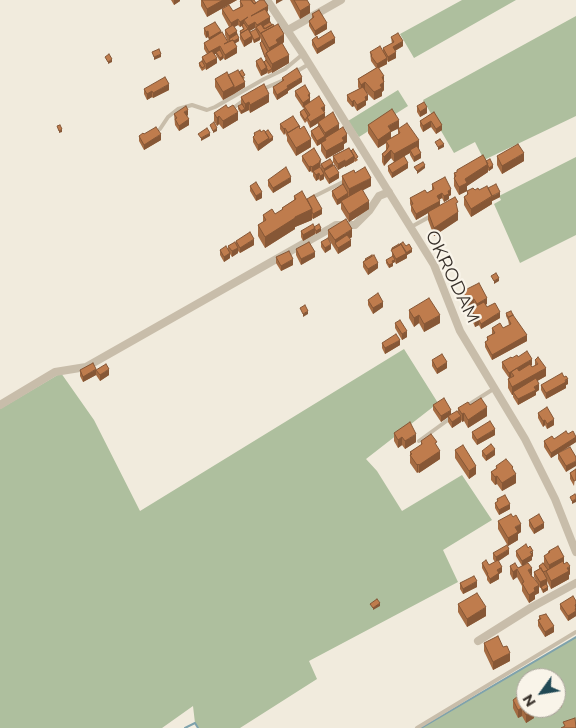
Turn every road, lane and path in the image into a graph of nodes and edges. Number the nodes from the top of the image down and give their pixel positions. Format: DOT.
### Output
graph roads {
  1 [pos="268,0"];
  2 [pos="341,0"];
  3 [pos="288,30"];
  4 [pos="304,54"];
  5 [pos="309,64"];
  6 [pos="260,92"];
  7 [pos="247,99"];
  8 [pos="229,111"];
  9 [pos="160,129"];
  10 [pos="373,166"];
  11 [pos="366,171"];
  12 [pos="351,178"];
  13 [pos="389,192"];
  14 [pos="305,201"];
  15 [pos="434,215"];
  16 [pos="411,227"];
  17 [pos="495,388"];
  18 [pos="0,405"];
  19 [pos="464,408"];
  20 [pos="457,413"];
  21 [pos="419,441"];
  22 [pos="576,552"];
  23 [pos="576,583"];
  24 [pos="576,632"];
  25 [pos="478,642"];
  26 [pos="417,728"];
  1 -- 3 [label="street, OKRODAM"];
  2 -- 3 [label="street"];
  3 -- 4 [label="street, OKRODAM"];
  4 -- 5 [label="street, OKRODAM"];
  4 -- 9 [label="lane"];
  5 -- 6 [label="lane"];
  5 -- 10 [label="street, OKRODAM"];
  7 -- 8 [label="lane"];
  10 -- 11 [label="lane"];
  10 -- 13 [label="street, OKRODAM"];
  12 -- 14 [label="lane"];
  13 -- 16 [label="street, OKRODAM"];
  13 -- 18 [label="street"];
  15 -- 16 [label="lane"];
  16 -- 17 [label="street, OKRODAM"];
  17 -- 19 [label="lane"];
  17 -- 22 [label="street, OKRODAM"];
  20 -- 21 [label="lane"];
  23 -- 25 [label="street"];
  24 -- 26 [label="lane"];
}
